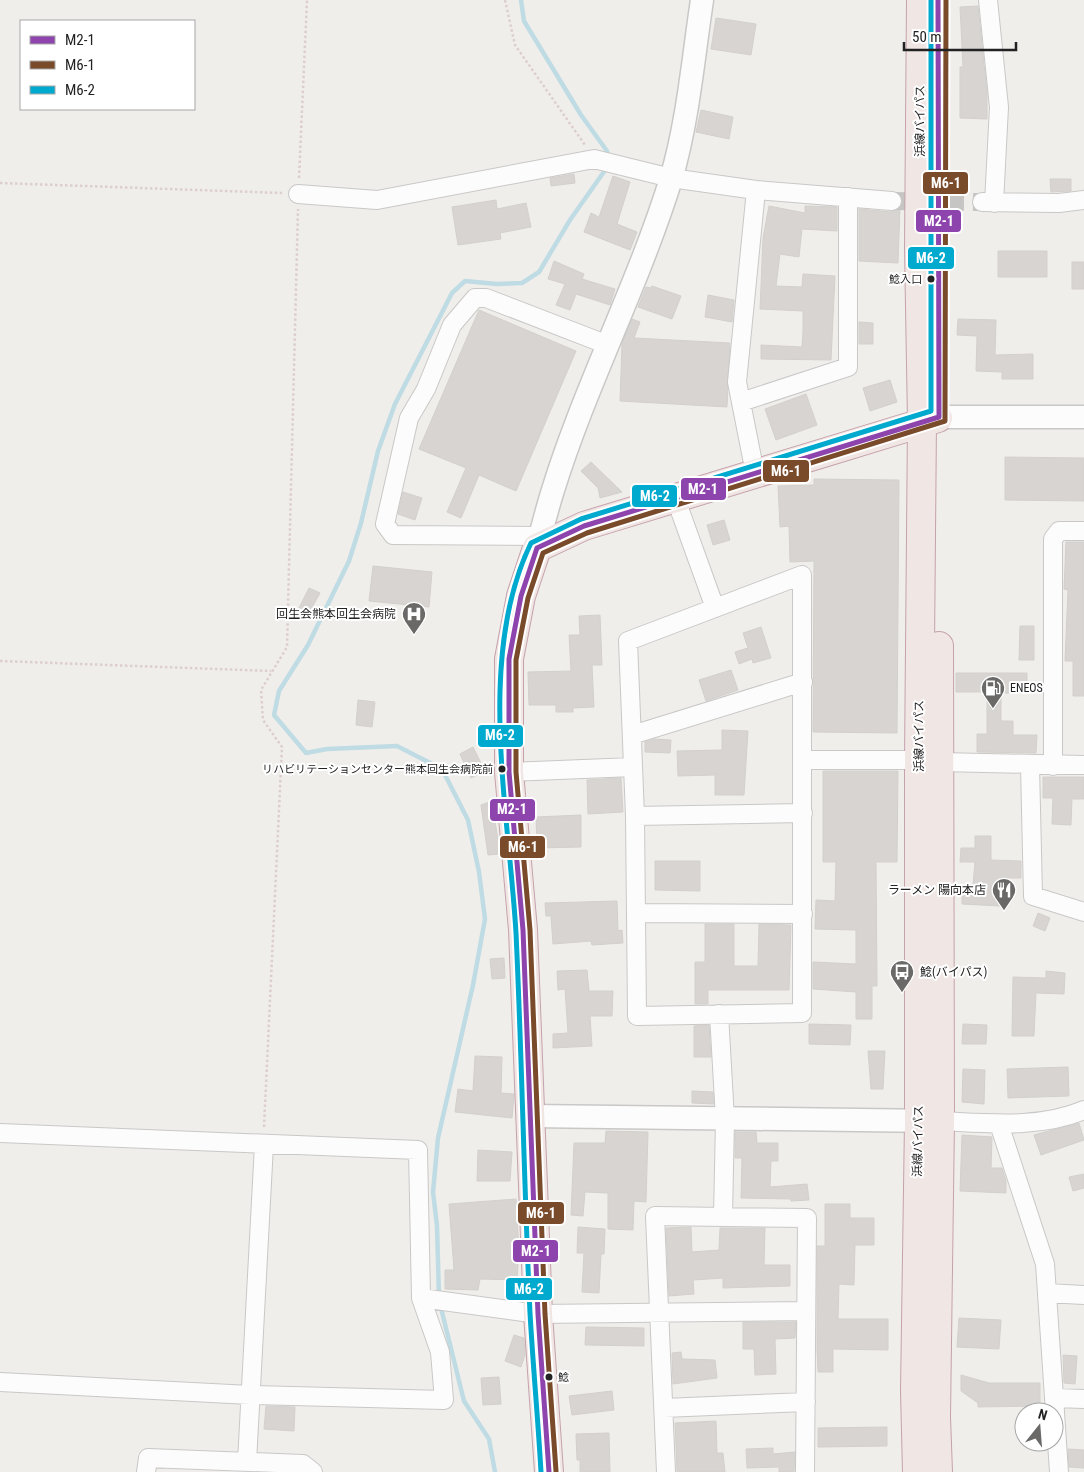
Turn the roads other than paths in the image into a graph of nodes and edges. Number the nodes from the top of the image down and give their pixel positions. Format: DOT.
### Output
graph roads {
  1 [pos="702,0"];
  2 [pos="921,0"];
  3 [pos="938,0"];
  4 [pos="988,0"];
  5 [pos="671,178"];
  6 [pos="756,190"];
  7 [pos="298,194"];
  8 [pos="848,198"];
  9 [pos="1084,200"];
  10 [pos="892,201"];
  11 [pos="608,345"];
  12 [pos="741,402"];
  13 [pos="1084,417"];
  14 [pos="930,420"];
  15 [pos="755,473"];
  16 [pos="675,497"];
  17 [pos="1084,531"];
  18 [pos="539,542"];
  19 [pos="715,608"];
  20 [pos="802,682"];
  21 [pos="632,735"];
  22 [pos="803,760"];
  23 [pos="928,761"];
  24 [pos="1084,765"];
  25 [pos="633,766"];
  26 [pos="1030,766"];
  27 [pos="1053,766"];
  28 [pos="509,772"];
  29 [pos="803,813"];
  30 [pos="635,816"];
  31 [pos="1084,912"];
  32 [pos="636,913"];
  33 [pos="802,914"];
  34 [pos="720,1014"];
  35 [pos="1084,1110"];
  36 [pos="530,1116"];
  37 [pos="725,1119"];
  38 [pos="929,1121"];
  39 [pos="999,1124"];
  40 [pos="0,1133"];
  41 [pos="264,1145"];
  42 [pos="723,1217"];
  43 [pos="1047,1293"];
  44 [pos="1084,1295"];
  45 [pos="421,1298"];
  46 [pos="806,1311"];
  47 [pos="658,1312"];
  48 [pos="538,1314"];
  49 [pos="0,1382"];
  50 [pos="250,1395"];
  51 [pos="1056,1398"];
  52 [pos="1084,1399"];
  53 [pos="806,1402"];
  54 [pos="664,1408"];
  55 [pos="247,1462"];
  56 [pos="146,1472"];
  57 [pos="313,1472"];
  58 [pos="549,1472"];
  59 [pos="666,1472"];
  60 [pos="805,1472"];
  61 [pos="917,1472"];
  62 [pos="938,1472"];
  63 [pos="1059,1472"];
  1 -- 5 [label="street"];
  2 -- 14 [label="highway, 浜線バイパス"];
  3 -- 14 [label="highway, 浜線バイパス"];
  4 -- 9 [label="street"];
  5 -- 6 [label="street"];
  5 -- 7 [label="street"];
  5 -- 11 [label="street"];
  6 -- 8 [label="street"];
  6 -- 12 [label="street"];
  8 -- 10 [label="street"];
  8 -- 12 [label="street"];
  11 -- 18 [label="street"];
  11 -- 18 [label="street"];
  12 -- 15 [label="street"];
  13 -- 14 [label="street"];
  14 -- 15 [label="highway"];
  14 -- 23 [label="highway, 浜線バイパス"];
  15 -- 16 [label="highway"];
  16 -- 18 [label="highway"];
  16 -- 19 [label="street"];
  17 -- 27 [label="street"];
  18 -- 28 [label="highway"];
  19 -- 20 [label="street"];
  19 -- 21 [label="street"];
  20 -- 21 [label="street"];
  20 -- 22 [label="street"];
  21 -- 25 [label="street"];
  22 -- 23 [label="street"];
  22 -- 29 [label="street"];
  23 -- 26 [label="street"];
  23 -- 38 [label="highway, 浜線バイパス"];
  24 -- 27 [label="street"];
  25 -- 28 [label="street"];
  25 -- 30 [label="street"];
  26 -- 27 [label="street"];
  26 -- 31 [label="street"];
  28 -- 36 [label="highway"];
  29 -- 30 [label="street"];
  29 -- 33 [label="street"];
  30 -- 32 [label="street"];
  32 -- 33 [label="street"];
  32 -- 34 [label="street"];
  33 -- 34 [label="street"];
  34 -- 37 [label="street"];
  35 -- 39 [label="street"];
  36 -- 37 [label="street"];
  36 -- 48 [label="highway"];
  37 -- 38 [label="street"];
  37 -- 42 [label="street"];
  38 -- 39 [label="street"];
  38 -- 61 [label="highway, 浜線バイパス"];
  38 -- 62 [label="highway, 浜線バイパス"];
  39 -- 43 [label="street"];
  40 -- 41 [label="street"];
  41 -- 45 [label="street"];
  41 -- 50 [label="street"];
  42 -- 46 [label="street"];
  42 -- 47 [label="street"];
  43 -- 44 [label="street"];
  43 -- 51 [label="street"];
  45 -- 48 [label="street"];
  45 -- 50 [label="street"];
  46 -- 47 [label="street"];
  46 -- 53 [label="street"];
  47 -- 48 [label="street"];
  47 -- 54 [label="street"];
  48 -- 58 [label="highway"];
  49 -- 50 [label="street"];
  50 -- 55 [label="street"];
  51 -- 52 [label="street"];
  51 -- 63 [label="street"];
  53 -- 54 [label="street"];
  53 -- 60 [label="street"];
  54 -- 59 [label="street"];
  55 -- 56 [label="street"];
  55 -- 57 [label="street"];
}
